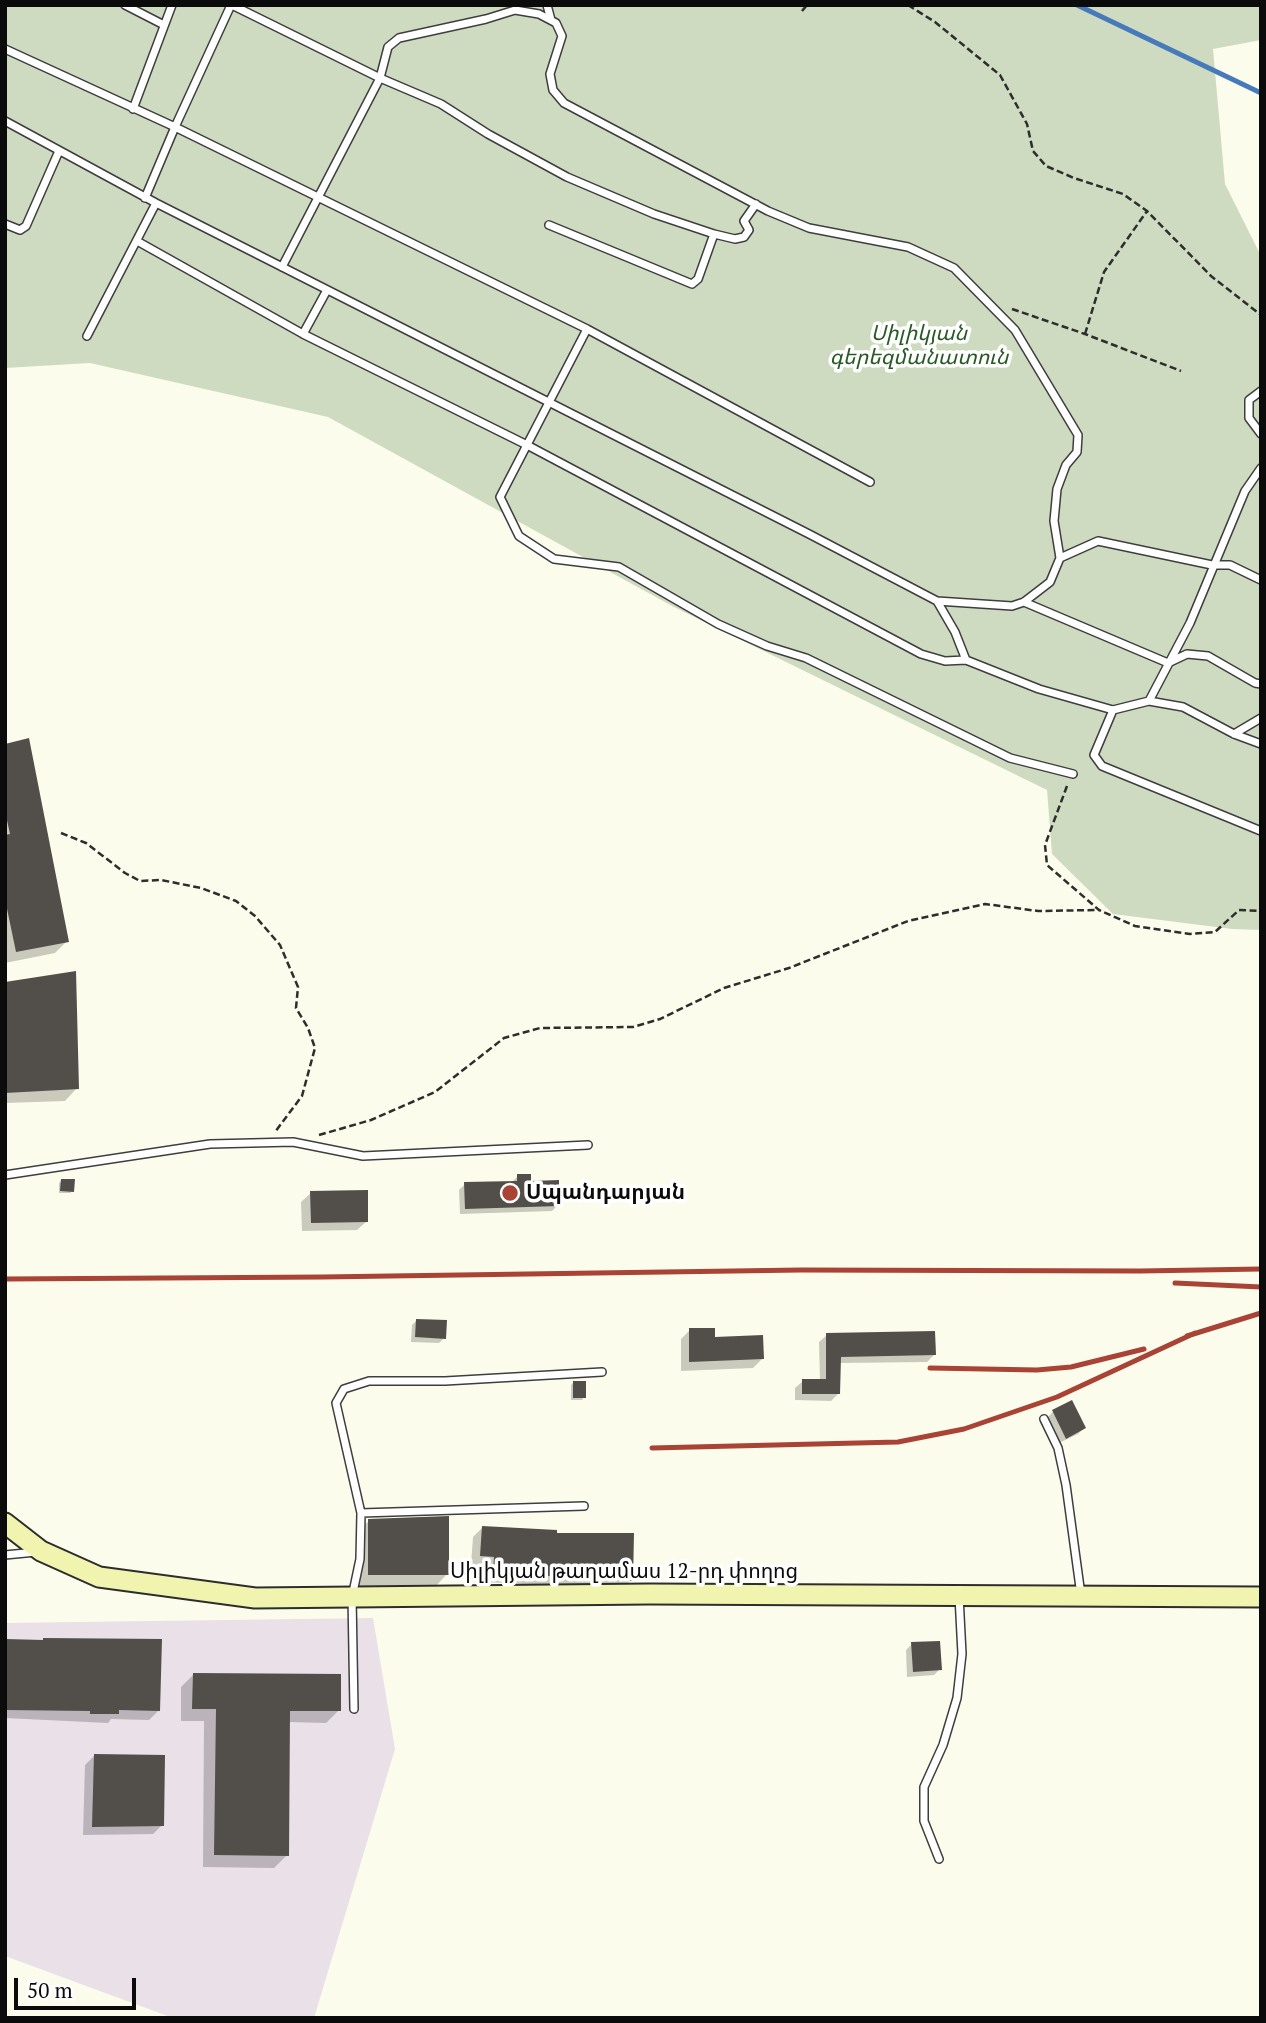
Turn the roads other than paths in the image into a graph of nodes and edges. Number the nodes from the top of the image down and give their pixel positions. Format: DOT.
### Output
graph roads {
  1 [pos="125,5"];
  2 [pos="172,5"];
  3 [pos="232,5"];
  4 [pos="547,5"];
  5 [pos="551,20"];
  6 [pos="164,25"];
  7 [pos="5,49"];
  8 [pos="380,78"];
  9 [pos="133,109"];
  10 [pos="5,121"];
  11 [pos="174,127"];
  12 [pos="59,151"];
  13 [pos="318,197"];
  14 [pos="145,198"];
  15 [pos="156,204"];
  16 [pos="756,204"];
  17 [pos="5,224"];
  18 [pos="549,225"];
  19 [pos="714,234"];
  20 [pos="137,241"];
  21 [pos="282,267"];
  22 [pos="327,290"];
  23 [pos="587,329"];
  24 [pos="303,334"];
  25 [pos="88,336"];
  26 [pos="1261,391"];
  27 [pos="549,402"];
  28 [pos="1261,434"];
  29 [pos="527,445"];
  30 [pos="1261,468"];
  31 [pos="870,482"];
  32 [pos="1060,558"];
  33 [pos="1212,565"];
  34 [pos="1261,580"];
  35 [pos="937,601"];
  36 [pos="1024,602"];
  37 [pos="966,660"];
  38 [pos="1168,663"];
  39 [pos="1261,684"];
  40 [pos="1149,701"];
  41 [pos="1113,710"];
  42 [pos="1261,718"];
  43 [pos="1234,734"];
  44 [pos="1261,744"];
  45 [pos="1073,774"];
  46 [pos="1261,831"];
  47 [pos="587,1145"];
  48 [pos="5,1175"];
  49 [pos="603,1371"];
  50 [pos="1044,1419"];
  51 [pos="584,1506"];
  52 [pos="361,1513"];
  53 [pos="5,1523"];
  54 [pos="41,1551"];
  55 [pos="5,1555"];
  56 [pos="959,1595"];
  57 [pos="1082,1596"];
  58 [pos="352,1597"];
  59 [pos="1261,1597"];
  60 [pos="354,1709"];
  61 [pos="939,1859"];
  1 -- 6 [label="lane"];
  2 -- 6 [label="lane"];
  3 -- 8 [label="lane"];
  3 -- 11 [label="lane"];
  4 -- 5 [label="lane"];
  5 -- 8 [label="lane"];
  5 -- 16 [label="lane"];
  6 -- 9 [label="lane"];
  7 -- 9 [label="lane"];
  8 -- 13 [label="lane"];
  8 -- 19 [label="lane"];
  9 -- 11 [label="lane"];
  10 -- 12 [label="lane"];
  11 -- 13 [label="lane"];
  11 -- 14 [label="lane"];
  12 -- 14 [label="lane"];
  12 -- 17 [label="lane"];
  13 -- 21 [label="lane"];
  13 -- 23 [label="lane"];
  14 -- 15 [label="lane"];
  15 -- 20 [label="lane"];
  15 -- 21 [label="lane"];
  16 -- 19 [label="lane"];
  16 -- 32 [label="lane"];
  18 -- 19 [label="lane"];
  20 -- 24 [label="lane"];
  20 -- 25 [label="lane"];
  21 -- 22 [label="lane"];
  22 -- 24 [label="lane"];
  22 -- 27 [label="lane"];
  23 -- 27 [label="lane"];
  23 -- 31 [label="lane"];
  24 -- 29 [label="lane"];
  26 -- 28 [label="lane"];
  27 -- 29 [label="lane"];
  27 -- 35 [label="lane"];
  29 -- 37 [label="lane"];
  29 -- 45 [label="lane"];
  30 -- 33 [label="lane"];
  32 -- 33 [label="lane"];
  32 -- 36 [label="lane"];
  33 -- 34 [label="lane"];
  33 -- 38 [label="lane"];
  35 -- 36 [label="lane"];
  35 -- 37 [label="lane"];
  36 -- 38 [label="lane"];
  37 -- 41 [label="lane"];
  38 -- 39 [label="lane"];
  38 -- 40 [label="lane"];
  40 -- 41 [label="lane"];
  40 -- 43 [label="lane"];
  41 -- 46 [label="lane"];
  42 -- 43 [label="lane"];
  43 -- 44 [label="lane"];
  47 -- 48 [label="lane"];
  49 -- 52 [label="lane"];
  50 -- 57 [label="lane"];
  51 -- 52 [label="lane"];
  52 -- 58 [label="lane"];
  53 -- 54 [label="main road, Սիլիկյան թաղամաս 12-րդ փողոց"];
  54 -- 55 [label="lane"];
  54 -- 58 [label="main road, Սիլիկյան թաղամաս 12-րդ փողոց"];
  56 -- 57 [label="main road, Սիլիկյան թաղամաս 12-րդ փողոց"];
  56 -- 58 [label="main road, Սիլիկյան թաղամաս 12-րդ փողոց"];
  56 -- 61 [label="lane"];
  57 -- 59 [label="main road, Սիլիկյան թաղամաս 12-րդ փողոց"];
  58 -- 60 [label="lane"];
}
